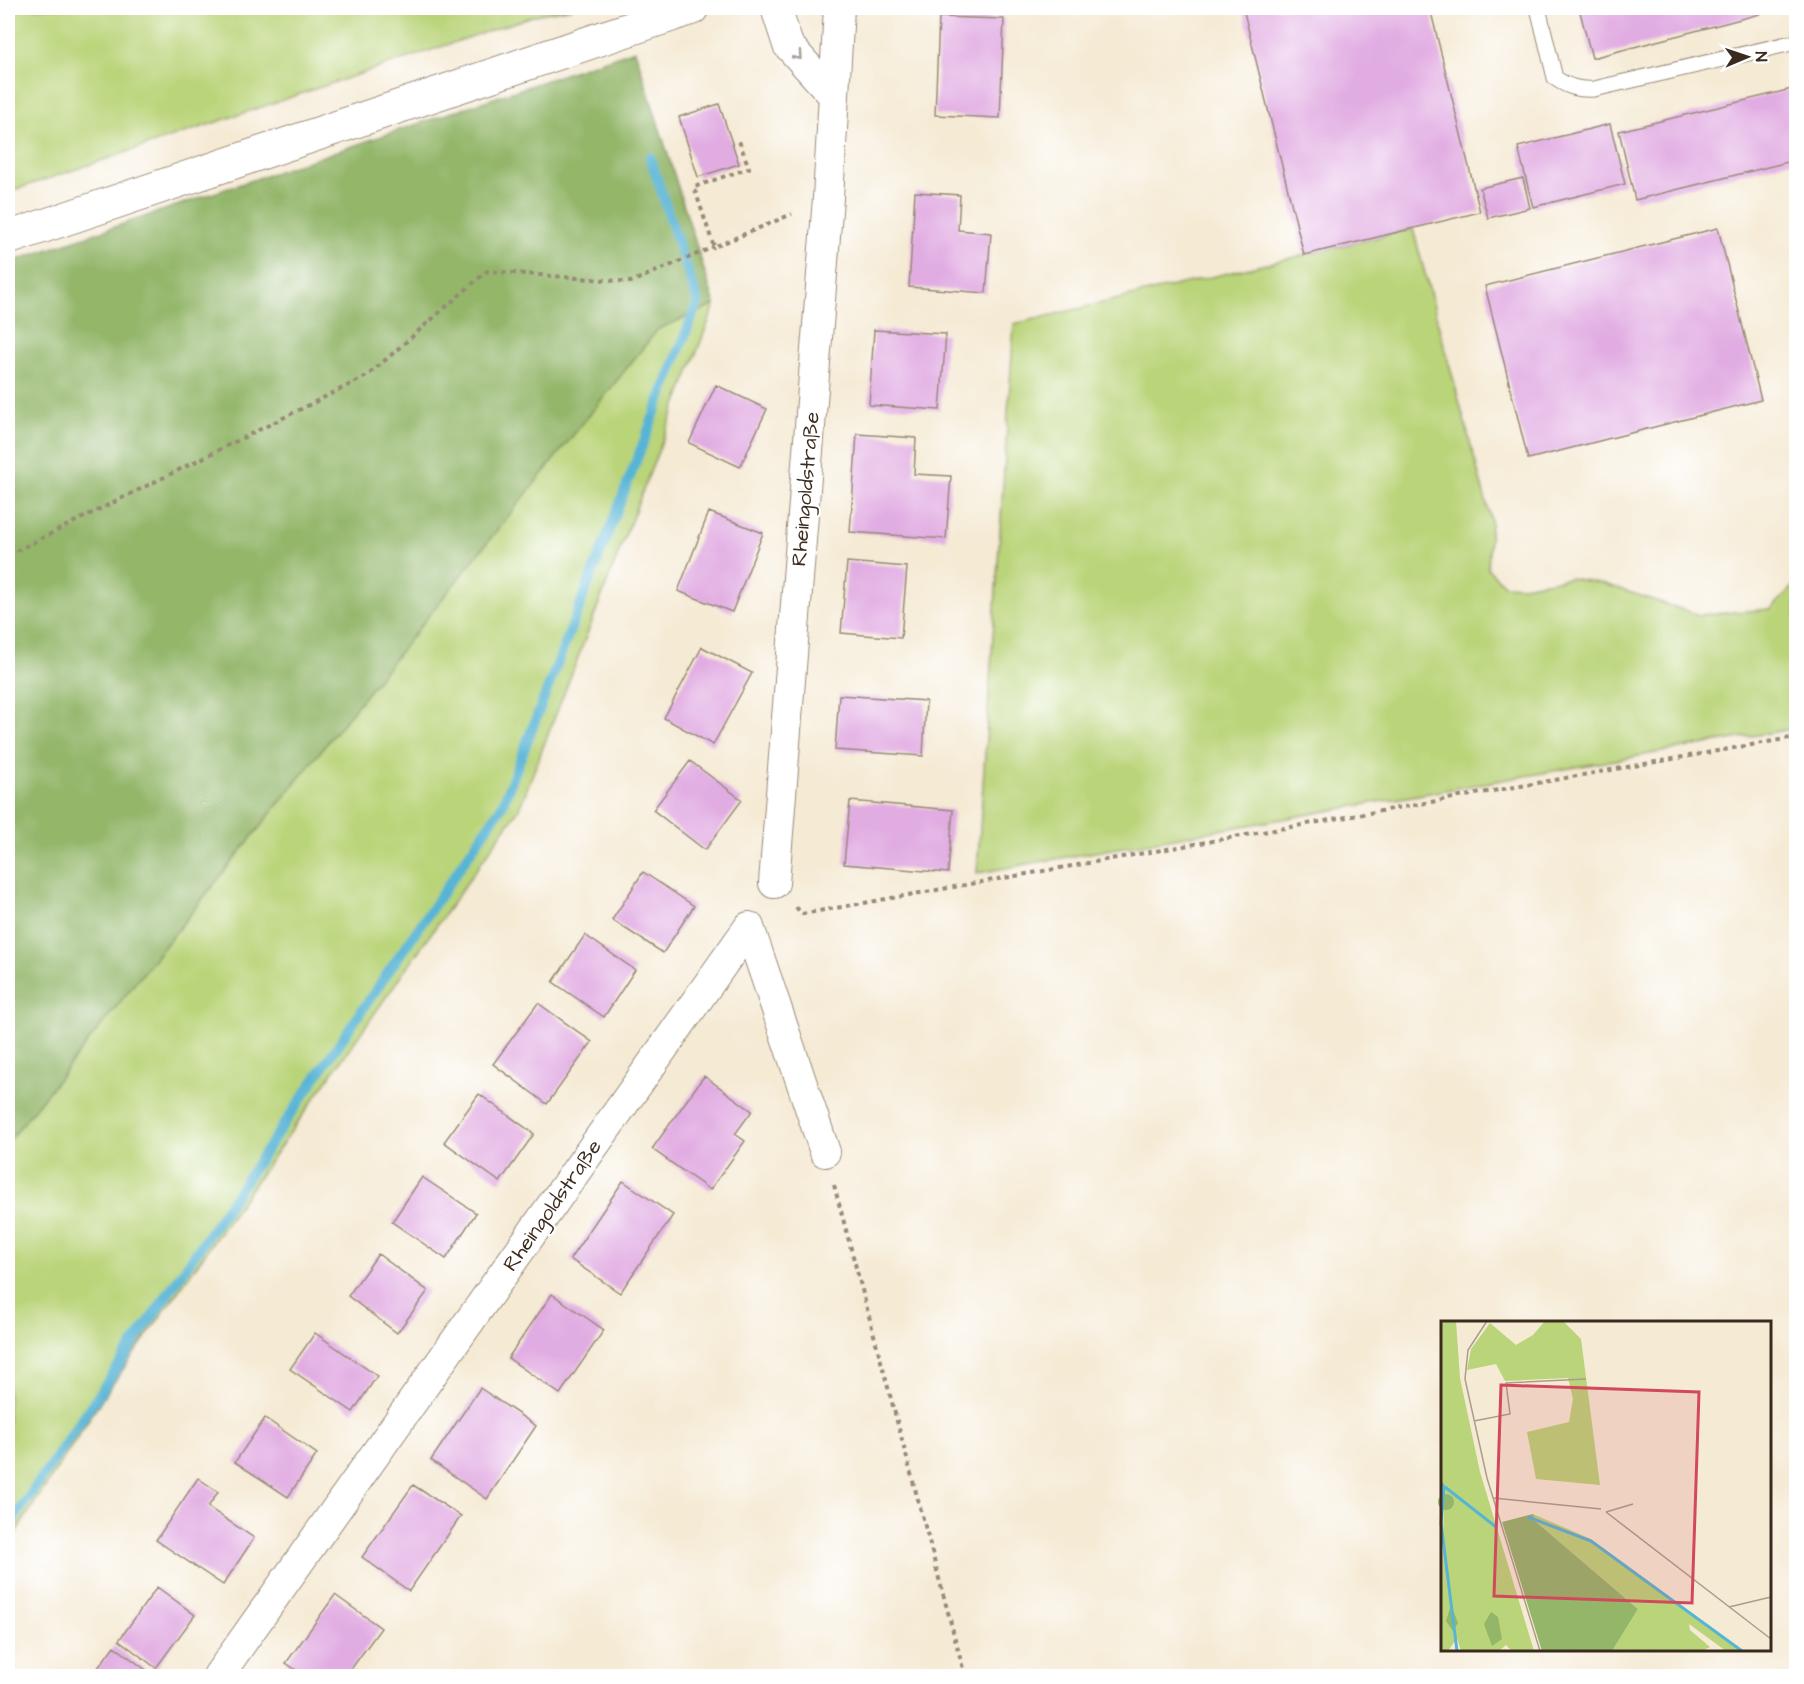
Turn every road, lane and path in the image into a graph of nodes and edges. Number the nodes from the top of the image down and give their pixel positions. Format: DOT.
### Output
graph roads {
  1 [pos="692,8"];
  2 [pos="776,8"];
  3 [pos="839,8"];
  4 [pos="1538,8"];
  5 [pos="1797,42"];
  6 [pos="834,96"];
  7 [pos="739,141"];
  8 [pos="828,198"];
  9 [pos="8,238"];
  10 [pos="714,247"];
  11 [pos="8,555"];
  12 [pos="1797,737"];
  13 [pos="774,882"];
  14 [pos="825,1152"];
  15 [pos="218,1677"];
  16 [pos="964,1677"];
  1 -- 9 [label="main road"];
  2 -- 6 [label="street, one-way"];
  3 -- 6 [label="street, Rheingoldstraße"];
  4 -- 5 [label="lane"];
  6 -- 8 [label="street, Rheingoldstraße"];
  7 -- 10 [label="path"];
  8 -- 10 [label="path"];
  8 -- 13 [label="street, Rheingoldstraße"];
  10 -- 11 [label="path"];
  12 -- 13 [label="path"];
  14 -- 15 [label="street, Rheingoldstraße"];
  14 -- 16 [label="path"];
}
